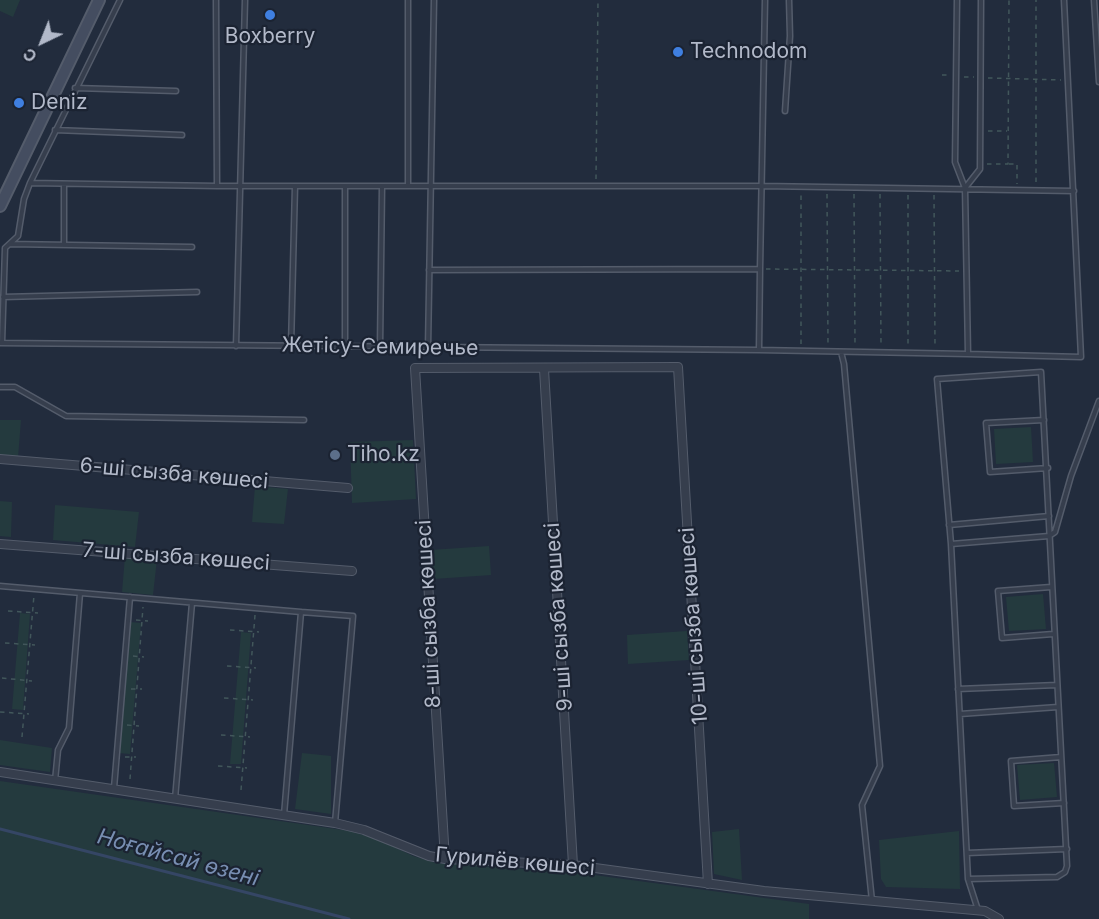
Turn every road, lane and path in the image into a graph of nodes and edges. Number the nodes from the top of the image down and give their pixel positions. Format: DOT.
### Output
graph roads {
  1 [pos="99,0"];
  2 [pos="120,0"];
  3 [pos="216,0"];
  4 [pos="245,0"];
  5 [pos="408,0"];
  6 [pos="434,0"];
  7 [pos="598,0"];
  8 [pos="765,0"];
  9 [pos="789,0"];
  10 [pos="957,0"];
  11 [pos="981,0"];
  12 [pos="1009,0"];
  13 [pos="1036,0"];
  14 [pos="1064,0"];
  15 [pos="1094,0"];
  16 [pos="956,76"];
  17 [pos="980,78"];
  18 [pos="1009,78"];
  19 [pos="1036,79"];
  20 [pos="1068,80"];
  21 [pos="1099,82"];
  22 [pos="75,88"];
  23 [pos="176,91"];
  24 [pos="785,111"];
  25 [pos="55,130"];
  26 [pos="980,131"];
  27 [pos="1008,131"];
  28 [pos="182,135"];
  29 [pos="980,164"];
  30 [pos="1008,164"];
  31 [pos="30,183"];
  32 [pos="64,184"];
  33 [pos="242,185"];
  34 [pos="430,185"];
  35 [pos="217,186"];
  36 [pos="295,186"];
  37 [pos="345,186"];
  38 [pos="382,186"];
  39 [pos="408,186"];
  40 [pos="762,186"];
  41 [pos="801,187"];
  42 [pos="827,187"];
  43 [pos="854,187"];
  44 [pos="596,188"];
  45 [pos="880,188"];
  46 [pos="908,188"];
  47 [pos="934,188"];
  48 [pos="965,188"];
  49 [pos="1017,189"];
  50 [pos="1036,190"];
  51 [pos="1074,191"];
  52 [pos="0,206"];
  53 [pos="9,244"];
  54 [pos="64,245"];
  55 [pos="192,247"];
  56 [pos="760,269"];
  57 [pos="801,269"];
  58 [pos="429,270"];
  59 [pos="827,270"];
  60 [pos="855,270"];
  61 [pos="880,270"];
  62 [pos="908,270"];
  63 [pos="934,271"];
  64 [pos="966,271"];
  65 [pos="197,292"];
  66 [pos="3,297"];
  67 [pos="1,343"];
  68 [pos="236,346"];
  69 [pos="291,346"];
  70 [pos="345,346"];
  71 [pos="380,347"];
  72 [pos="428,348"];
  73 [pos="759,351"];
  74 [pos="801,351"];
  75 [pos="828,351"];
  76 [pos="841,352"];
  77 [pos="855,352"];
  78 [pos="881,352"];
  79 [pos="908,353"];
  80 [pos="935,353"];
  81 [pos="968,354"];
  82 [pos="544,369"];
  83 [pos="0,387"];
  84 [pos="1099,401"];
  85 [pos="304,420"];
  86 [pos="1045,420"];
  87 [pos="0,459"];
  88 [pos="1048,468"];
  89 [pos="348,488"];
  90 [pos="1049,516"];
  91 [pos="949,525"];
  92 [pos="1048,537"];
  93 [pos="0,544"];
  94 [pos="951,544"];
  95 [pos="352,570"];
  96 [pos="0,586"];
  97 [pos="1051,587"];
  98 [pos="34,589"];
  99 [pos="80,593"];
  100 [pos="130,597"];
  101 [pos="144,599"];
  102 [pos="192,603"];
  103 [pos="256,608"];
  104 [pos="8,611"];
  105 [pos="301,612"];
  106 [pos="32,613"];
  107 [pos="38,613"];
  108 [pos="230,630"];
  109 [pos="254,631"];
  110 [pos="259,632"];
  111 [pos="1053,634"];
  112 [pos="5,643"];
  113 [pos="30,644"];
  114 [pos="35,645"];
  115 [pos="227,666"];
  116 [pos="251,667"];
  117 [pos="255,668"];
  118 [pos="2,678"];
  119 [pos="27,680"];
  120 [pos="32,681"];
  121 [pos="1057,685"];
  122 [pos="958,690"];
  123 [pos="224,698"];
  124 [pos="248,700"];
  125 [pos="253,700"];
  126 [pos="1058,707"];
  127 [pos="0,712"];
  128 [pos="24,713"];
  129 [pos="29,714"];
  130 [pos="960,714"];
  131 [pos="221,735"];
  132 [pos="245,736"];
  133 [pos="22,737"];
  134 [pos="250,737"];
  135 [pos="1061,757"];
  136 [pos="218,766"];
  137 [pos="243,768"];
  138 [pos="247,768"];
  139 [pos="0,772"];
  140 [pos="130,779"];
  141 [pos="55,781"];
  142 [pos="114,790"];
  143 [pos="241,790"];
  144 [pos="175,799"];
  145 [pos="1064,803"];
  146 [pos="284,815"];
  147 [pos="335,823"];
  148 [pos="1067,849"];
  149 [pos="967,853"];
  150 [pos="445,859"];
  151 [pos="573,866"];
  152 [pos="968,879"];
  153 [pos="708,884"];
  154 [pos="872,901"];
  155 [pos="978,910"];
  156 [pos="999,919"];
  1 -- 52 [label="street"];
  2 -- 22 [label="lane"];
  3 -- 35 [label="lane"];
  4 -- 33 [label="lane"];
  5 -- 39 [label="lane"];
  6 -- 34 [label="lane"];
  7 -- 44 [label="path"];
  8 -- 40 [label="lane"];
  9 -- 24 [label="lane"];
  10 -- 16 [label="lane"];
  11 -- 17 [label="lane"];
  12 -- 18 [label="path"];
  13 -- 19 [label="path"];
  14 -- 20 [label="lane"];
  15 -- 21 [label="lane"];
  16 -- 17 [label="path"];
  16 -- 48 [label="lane"];
  17 -- 18 [label="path"];
  17 -- 26 [label="lane"];
  18 -- 19 [label="path"];
  18 -- 27 [label="path"];
  19 -- 20 [label="path"];
  19 -- 50 [label="path"];
  20 -- 51 [label="lane"];
  22 -- 23 [label="lane"];
  22 -- 25 [label="lane"];
  25 -- 28 [label="lane"];
  25 -- 31 [label="lane"];
  26 -- 27 [label="path"];
  26 -- 29 [label="lane"];
  27 -- 30 [label="path"];
  29 -- 30 [label="path"];
  29 -- 48 [label="lane"];
  30 -- 49 [label="path"];
  31 -- 32 [label="lane"];
  31 -- 53 [label="lane"];
  32 -- 35 [label="lane"];
  32 -- 54 [label="lane"];
  33 -- 35 [label="lane"];
  33 -- 36 [label="lane"];
  33 -- 68 [label="lane"];
  34 -- 39 [label="lane"];
  34 -- 44 [label="lane"];
  34 -- 58 [label="lane"];
  36 -- 37 [label="lane"];
  36 -- 69 [label="lane"];
  37 -- 38 [label="lane"];
  37 -- 70 [label="lane"];
  38 -- 39 [label="lane"];
  38 -- 71 [label="lane"];
  40 -- 41 [label="lane"];
  40 -- 44 [label="lane"];
  40 -- 56 [label="lane"];
  41 -- 42 [label="lane"];
  41 -- 57 [label="path"];
  42 -- 43 [label="lane"];
  42 -- 59 [label="path"];
  43 -- 45 [label="lane"];
  43 -- 60 [label="path"];
  45 -- 46 [label="lane"];
  45 -- 61 [label="path"];
  46 -- 47 [label="lane"];
  46 -- 62 [label="path"];
  47 -- 48 [label="lane"];
  47 -- 63 [label="path"];
  48 -- 49 [label="lane"];
  48 -- 64 [label="lane"];
  49 -- 50 [label="lane"];
  50 -- 51 [label="lane"];
  51 -- 81 [label="lane, Жетісу-Семиречье"];
  53 -- 54 [label="lane"];
  53 -- 66 [label="lane"];
  54 -- 55 [label="lane"];
  56 -- 57 [label="path"];
  56 -- 58 [label="lane"];
  56 -- 73 [label="lane"];
  57 -- 59 [label="path"];
  57 -- 74 [label="path"];
  58 -- 72 [label="lane"];
  59 -- 60 [label="path"];
  59 -- 75 [label="path"];
  60 -- 61 [label="path"];
  60 -- 77 [label="path"];
  61 -- 62 [label="path"];
  61 -- 78 [label="path"];
  62 -- 63 [label="path"];
  62 -- 79 [label="path"];
  63 -- 64 [label="path"];
  63 -- 80 [label="path"];
  64 -- 81 [label="lane"];
  65 -- 66 [label="lane"];
  66 -- 67 [label="lane"];
  67 -- 68 [label="lane, Жетісу-Семиречье"];
  68 -- 69 [label="lane, Жетісу-Семиречье"];
  69 -- 70 [label="lane, Жетісу-Семиречье"];
  70 -- 71 [label="lane, Жетісу-Семиречье"];
  71 -- 72 [label="lane, Жетісу-Семиречье"];
  72 -- 73 [label="lane, Жетісу-Семиречье"];
  73 -- 74 [label="lane, Жетісу-Семиречье"];
  74 -- 75 [label="lane, Жетісу-Семиречье"];
  75 -- 76 [label="lane, Жетісу-Семиречье"];
  76 -- 77 [label="lane, Жетісу-Семиречье"];
  76 -- 154 [label="lane"];
  77 -- 78 [label="lane, Жетісу-Семиречье"];
  78 -- 79 [label="lane, Жетісу-Семиречье"];
  79 -- 80 [label="lane, Жетісу-Семиречье"];
  80 -- 81 [label="lane, Жетісу-Семиречье"];
  82 -- 150 [label="street, 8-ші сызба көшесі"];
  82 -- 151 [label="street, 9-ші сызба көшесі"];
  82 -- 153 [label="street, 10-ші сызба көшесі"];
  83 -- 85 [label="lane"];
  84 -- 92 [label="lane"];
  86 -- 88 [label="lane"];
  86 -- 88 [label="lane"];
  86 -- 91 [label="lane"];
  87 -- 89 [label="street, 6-ші сызба көшесі"];
  88 -- 90 [label="lane"];
  90 -- 91 [label="lane"];
  90 -- 92 [label="lane"];
  91 -- 94 [label="lane"];
  92 -- 94 [label="lane"];
  92 -- 97 [label="lane"];
  93 -- 95 [label="street, 7-ші сызба көшесі"];
  94 -- 122 [label="lane"];
  96 -- 98 [label="lane"];
  97 -- 111 [label="lane"];
  97 -- 111 [label="lane"];
  98 -- 99 [label="lane"];
  98 -- 106 [label="path"];
  99 -- 100 [label="lane"];
  99 -- 141 [label="lane"];
  100 -- 101 [label="lane"];
  100 -- 142 [label="lane"];
  101 -- 102 [label="lane"];
  101 -- 140 [label="path"];
  102 -- 103 [label="lane"];
  102 -- 144 [label="lane"];
  103 -- 105 [label="lane"];
  103 -- 109 [label="path"];
  104 -- 106 [label="path"];
  105 -- 146 [label="lane"];
  105 -- 147 [label="lane"];
  106 -- 107 [label="path"];
  106 -- 113 [label="path"];
  108 -- 109 [label="path"];
  109 -- 110 [label="path"];
  109 -- 116 [label="path"];
  111 -- 121 [label="lane"];
  112 -- 113 [label="path"];
  113 -- 114 [label="path"];
  113 -- 119 [label="path"];
  115 -- 116 [label="path"];
  116 -- 117 [label="path"];
  116 -- 124 [label="path"];
  118 -- 119 [label="path"];
  119 -- 120 [label="path"];
  119 -- 128 [label="path"];
  121 -- 122 [label="lane"];
  121 -- 126 [label="lane"];
  122 -- 130 [label="lane"];
  123 -- 124 [label="path"];
  124 -- 125 [label="path"];
  124 -- 132 [label="path"];
  126 -- 130 [label="lane"];
  126 -- 135 [label="lane"];
  127 -- 128 [label="path"];
  128 -- 129 [label="path"];
  128 -- 133 [label="path"];
  130 -- 149 [label="lane"];
  131 -- 132 [label="path"];
  132 -- 134 [label="path"];
  132 -- 137 [label="path"];
  135 -- 145 [label="lane"];
  135 -- 145 [label="lane"];
  136 -- 137 [label="path"];
  137 -- 138 [label="path"];
  137 -- 143 [label="path"];
  139 -- 141 [label="street, Гурилёв көшесі"];
  141 -- 142 [label="street, Гурилёв көшесі"];
  142 -- 144 [label="street, Гурилёв көшесі"];
  144 -- 146 [label="street, Гурилёв көшесі"];
  145 -- 148 [label="lane"];
  146 -- 147 [label="street, Гурилёв көшесі"];
  147 -- 150 [label="street, Гурилёв көшесі"];
  148 -- 149 [label="lane"];
  148 -- 152 [label="lane"];
  149 -- 152 [label="lane"];
  150 -- 151 [label="street, Гурилёв көшесі"];
  151 -- 153 [label="street, Гурилёв көшесі"];
  152 -- 155 [label="lane"];
  153 -- 154 [label="street, Гурилёв көшесі"];
  154 -- 155 [label="street, Гурилёв көшесі"];
  155 -- 156 [label="street, Гурилёв көшесі"];
}
